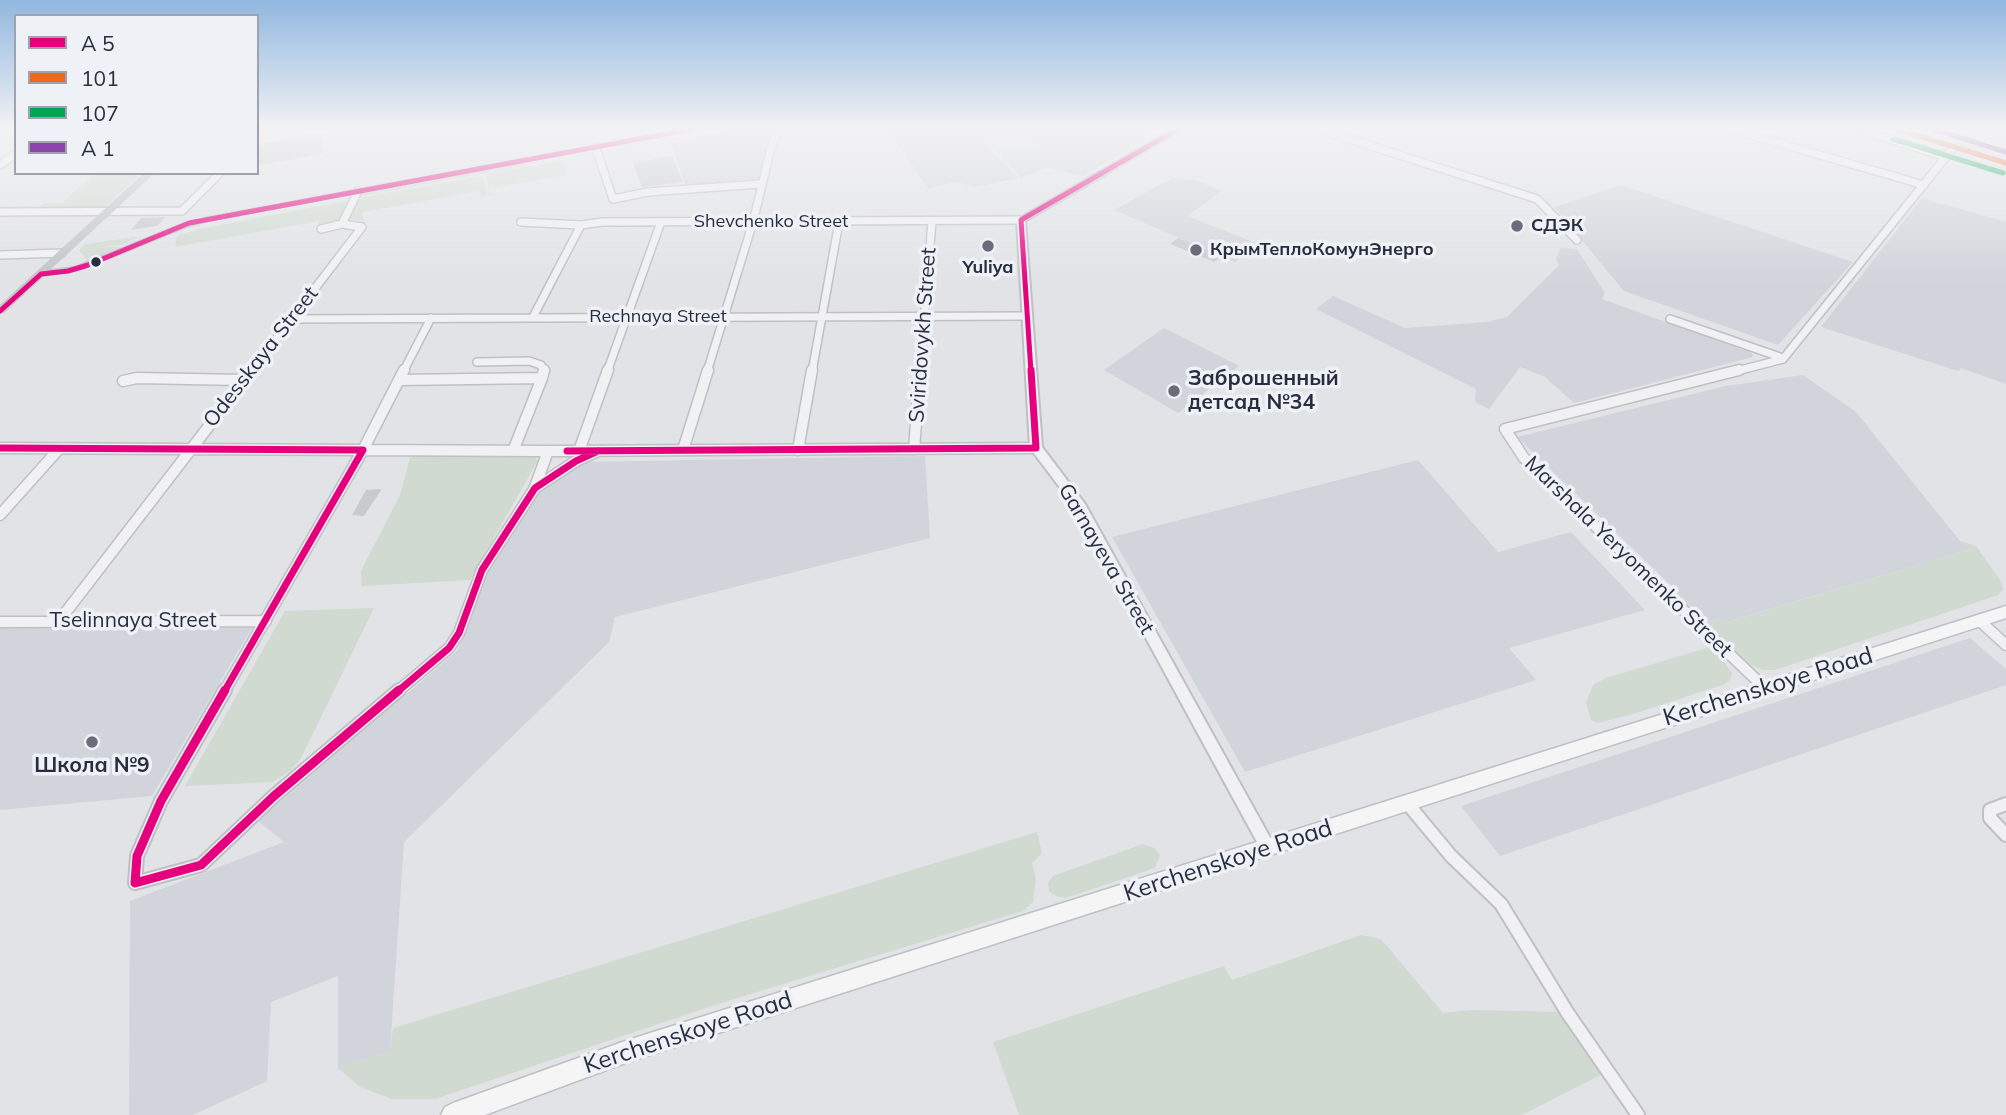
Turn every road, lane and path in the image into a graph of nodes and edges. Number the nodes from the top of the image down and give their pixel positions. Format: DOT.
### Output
graph roads {
  1 [pos="141,181"];
  2 [pos="212,181"];
  3 [pos="413,181"];
  4 [pos="608,181"];
  5 [pos="761,181"];
  6 [pos="1089,181"];
  7 [pos="1478,181"];
  8 [pos="1914,181"];
  9 [pos="1926,181"];
  10 [pos="760,184"];
  11 [pos="1924,184"];
  12 [pos="358,191"];
  13 [pos="0,212"];
  14 [pos="107,212"];
  15 [pos="1021,220"];
  16 [pos="932,221"];
  17 [pos="521,222"];
  18 [pos="661,222"];
  19 [pos="753,222"];
  20 [pos="839,222"];
  21 [pos="342,223"];
  22 [pos="581,225"];
  23 [pos="321,229"];
  24 [pos="1577,240"];
  25 [pos="62,253"];
  26 [pos="0,255"];
  27 [pos="41,274"];
  28 [pos="0,311"];
  29 [pos="924,315"];
  30 [pos="725,316"];
  31 [pos="821,316"];
  32 [pos="1028,316"];
  33 [pos="533,317"];
  34 [pos="625,317"];
  35 [pos="431,318"];
  36 [pos="289,319"];
  37 [pos="1670,319"];
  38 [pos="1783,359"];
  39 [pos="477,362"];
  40 [pos="542,378"];
  41 [pos="242,380"];
  42 [pos="399,380"];
  43 [pos="123,381"];
  44 [pos="0,448"];
  45 [pos="1037,448"];
  46 [pos="59,449"];
  47 [pos="190,449"];
  48 [pos="914,449"];
  49 [pos="363,450"];
  50 [pos="683,450"];
  51 [pos="798,450"];
  52 [pos="513,451"];
  53 [pos="548,451"];
  54 [pos="579,451"];
  55 [pos="598,451"];
  56 [pos="535,488"];
  57 [pos="0,515"];
  58 [pos="2006,612"];
  59 [pos="59,621"];
  60 [pos="266,621"];
  61 [pos="1980,621"];
  62 [pos="0,622"];
  63 [pos="2006,645"];
  64 [pos="1765,688"];
  65 [pos="1407,803"];
  66 [pos="2006,804"];
  67 [pos="2006,835"];
  68 [pos="1268,848"];
  69 [pos="453,1115"];
  70 [pos="1638,1115"];
  1 -- 14 [label="main road"];
  2 -- 14 [label="street"];
  3 -- 12 [label="main road"];
  4 -- 10 [label="street"];
  5 -- 10 [label="street"];
  6 -- 15 [label="street"];
  7 -- 24 [label="street"];
  8 -- 11 [label="street"];
  9 -- 11 [label="street"];
  10 -- 19 [label="street"];
  11 -- 38 [label="street"];
  12 -- 21 [label="street"];
  12 -- 27 [label="main road"];
  13 -- 14 [label="street"];
  14 -- 25 [label="main road"];
  15 -- 16 [label="street, Shevchenko Street"];
  15 -- 32 [label="street"];
  16 -- 20 [label="street, Shevchenko Street"];
  16 -- 29 [label="street, Sviridovykh Street"];
  17 -- 22 [label="street, Shevchenko Street"];
  18 -- 19 [label="street, Shevchenko Street"];
  18 -- 22 [label="street, Shevchenko Street"];
  18 -- 34 [label="street"];
  19 -- 20 [label="street, Shevchenko Street"];
  19 -- 30 [label="street"];
  20 -- 31 [label="street"];
  21 -- 23 [label="street"];
  21 -- 36 [label="street, Odesskaya Street"];
  22 -- 33 [label="street"];
  25 -- 26 [label="street"];
  25 -- 27 [label="main road"];
  27 -- 28 [label="main road"];
  29 -- 31 [label="street, Rechnaya Street"];
  29 -- 32 [label="street, Rechnaya Street"];
  29 -- 48 [label="street, Sviridovykh Street"];
  30 -- 31 [label="street, Rechnaya Street"];
  30 -- 34 [label="street, Rechnaya Street"];
  30 -- 50 [label="street"];
  31 -- 51 [label="street"];
  32 -- 45 [label="street"];
  33 -- 34 [label="street, Rechnaya Street"];
  33 -- 35 [label="street, Rechnaya Street"];
  34 -- 54 [label="street"];
  35 -- 36 [label="street, Rechnaya Street"];
  35 -- 42 [label="street"];
  36 -- 41 [label="street, Odesskaya Street"];
  37 -- 38 [label="street"];
  38 -- 64 [label="street, Marshala Yeryomenko Street"];
  39 -- 40 [label="street"];
  40 -- 42 [label="street"];
  40 -- 52 [label="street"];
  41 -- 43 [label="street"];
  41 -- 47 [label="street, Odesskaya Street"];
  42 -- 49 [label="street"];
  44 -- 46 [label="street"];
  45 -- 48 [label="street"];
  45 -- 68 [label="street, Garnayeva Street"];
  46 -- 47 [label="street"];
  46 -- 57 [label="street"];
  47 -- 49 [label="street"];
  47 -- 59 [label="street, Odesskaya Street"];
  48 -- 51 [label="street"];
  49 -- 52 [label="street"];
  49 -- 60 [label="street"];
  50 -- 51 [label="street"];
  50 -- 55 [label="street"];
  52 -- 53 [label="street"];
  53 -- 54 [label="street"];
  53 -- 56 [label="street"];
  54 -- 55 [label="street"];
  55 -- 56 [label="street"];
  56 -- 60 [label="street"];
  58 -- 61 [label="main road, Kerchenskoye Road"];
  59 -- 60 [label="street, Tselinnaya Street"];
  59 -- 62 [label="street, Tselinnaya Street"];
  61 -- 63 [label="street"];
  61 -- 64 [label="main road, Kerchenskoye Road"];
  64 -- 65 [label="main road, Kerchenskoye Road"];
  65 -- 68 [label="main road, Kerchenskoye Road"];
  65 -- 70 [label="street"];
  66 -- 67 [label="street"];
  68 -- 69 [label="main road, Kerchenskoye Road"];
}
